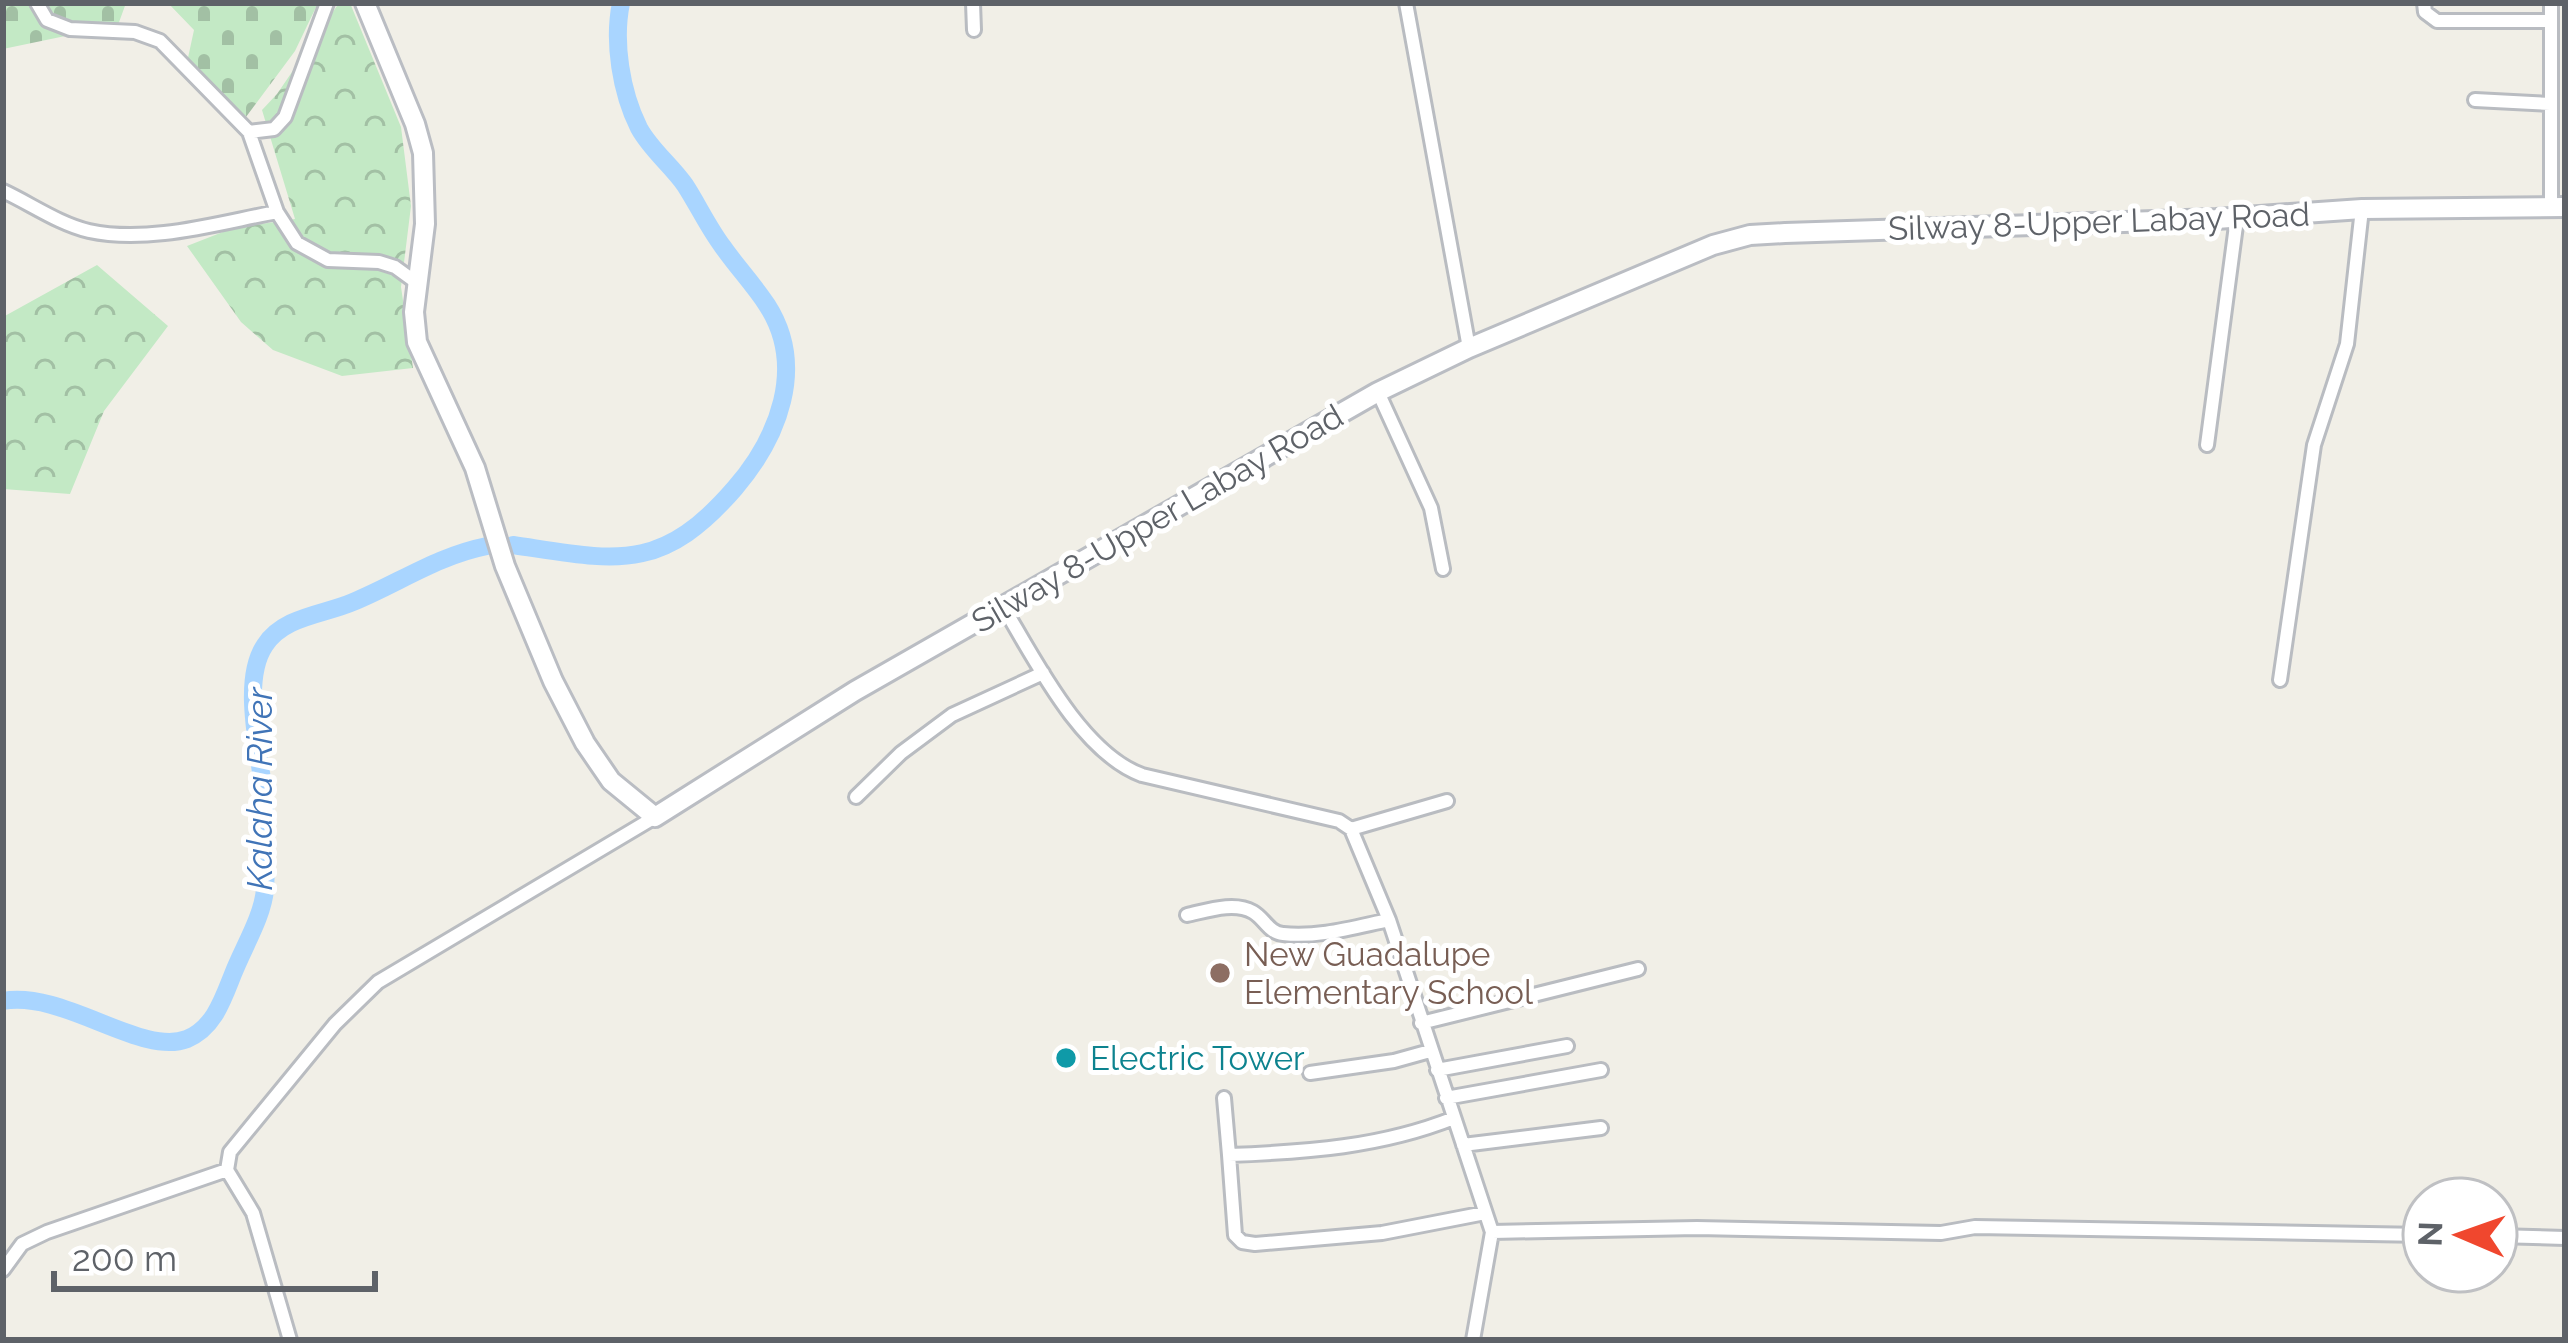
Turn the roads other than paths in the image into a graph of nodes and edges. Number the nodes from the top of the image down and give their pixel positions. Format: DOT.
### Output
graph roads {
  1 [pos="37,3"];
  2 [pos="327,3"];
  3 [pos="365,3"];
  4 [pos="973,3"];
  5 [pos="1406,3"];
  6 [pos="2424,3"];
  7 [pos="2551,3"];
  8 [pos="2550,21"];
  9 [pos="974,30"];
  10 [pos="2475,100"];
  11 [pos="2550,104"];
  12 [pos="249,132"];
  13 [pos="3,191"];
  14 [pos="2558,207"];
  15 [pos="2362,209"];
  16 [pos="278,212"];
  17 [pos="2237,218"];
  18 [pos="418,283"];
  19 [pos="1468,347"];
  20 [pos="1378,392"];
  21 [pos="2207,445"];
  22 [pos="1443,568"];
  23 [pos="1004,608"];
  24 [pos="1043,673"];
  25 [pos="2280,680"];
  26 [pos="856,797"];
  27 [pos="1447,801"];
  28 [pos="655,817"];
  29 [pos="1352,829"];
  30 [pos="1186,915"];
  31 [pos="1389,920"];
  32 [pos="1638,969"];
  33 [pos="1421,1023"];
  34 [pos="1567,1046"];
  35 [pos="1430,1051"];
  36 [pos="1437,1070"];
  37 [pos="1601,1070"];
  38 [pos="1310,1073"];
  39 [pos="1224,1098"];
  40 [pos="1446,1098"];
  41 [pos="1454,1118"];
  42 [pos="1600,1128"];
  43 [pos="1462,1145"];
  44 [pos="1228,1155"];
  45 [pos="226,1170"];
  46 [pos="1485,1213"];
  47 [pos="1492,1232"];
  48 [pos="2400,1235"];
  49 [pos="2520,1237"];
  50 [pos="2565,1238"];
  51 [pos="3,1270"];
  52 [pos="290,1340"];
  53 [pos="1473,1340"];
  1 -- 12 [label="street"];
  2 -- 12 [label="street"];
  3 -- 18 [label="main road"];
  4 -- 9 [label="street"];
  5 -- 19 [label="street"];
  6 -- 8 [label="street"];
  7 -- 8 [label="street"];
  8 -- 11 [label="street"];
  10 -- 11 [label="street"];
  11 -- 14 [label="street"];
  12 -- 16 [label="street"];
  13 -- 16 [label="street"];
  14 -- 15 [label="main road, Silway 8-Upper Labay Road"];
  15 -- 17 [label="main road, Silway 8-Upper Labay Road"];
  15 -- 25 [label="street"];
  16 -- 18 [label="street"];
  17 -- 19 [label="main road, Silway 8-Upper Labay Road"];
  17 -- 21 [label="street"];
  18 -- 28 [label="main road"];
  19 -- 20 [label="main road, Silway 8-Upper Labay Road"];
  20 -- 22 [label="street"];
  20 -- 23 [label="main road, Silway 8-Upper Labay Road"];
  23 -- 24 [label="street"];
  23 -- 28 [label="main road, Silway 8-Upper Labay Road"];
  24 -- 26 [label="street"];
  24 -- 29 [label="street"];
  27 -- 29 [label="street"];
  28 -- 45 [label="street"];
  29 -- 31 [label="street"];
  30 -- 31 [label="street"];
  31 -- 33 [label="street"];
  32 -- 33 [label="street"];
  33 -- 35 [label="street"];
  34 -- 36 [label="street"];
  35 -- 36 [label="street"];
  35 -- 38 [label="street"];
  36 -- 40 [label="street"];
  37 -- 40 [label="street"];
  39 -- 44 [label="street"];
  40 -- 41 [label="street"];
  41 -- 43 [label="street"];
  41 -- 44 [label="street"];
  42 -- 43 [label="street"];
  43 -- 46 [label="street"];
  44 -- 46 [label="street"];
  45 -- 51 [label="street"];
  45 -- 52 [label="street"];
  46 -- 47 [label="street"];
  47 -- 48 [label="street"];
  47 -- 53 [label="street"];
  49 -- 50 [label="street"];
}
